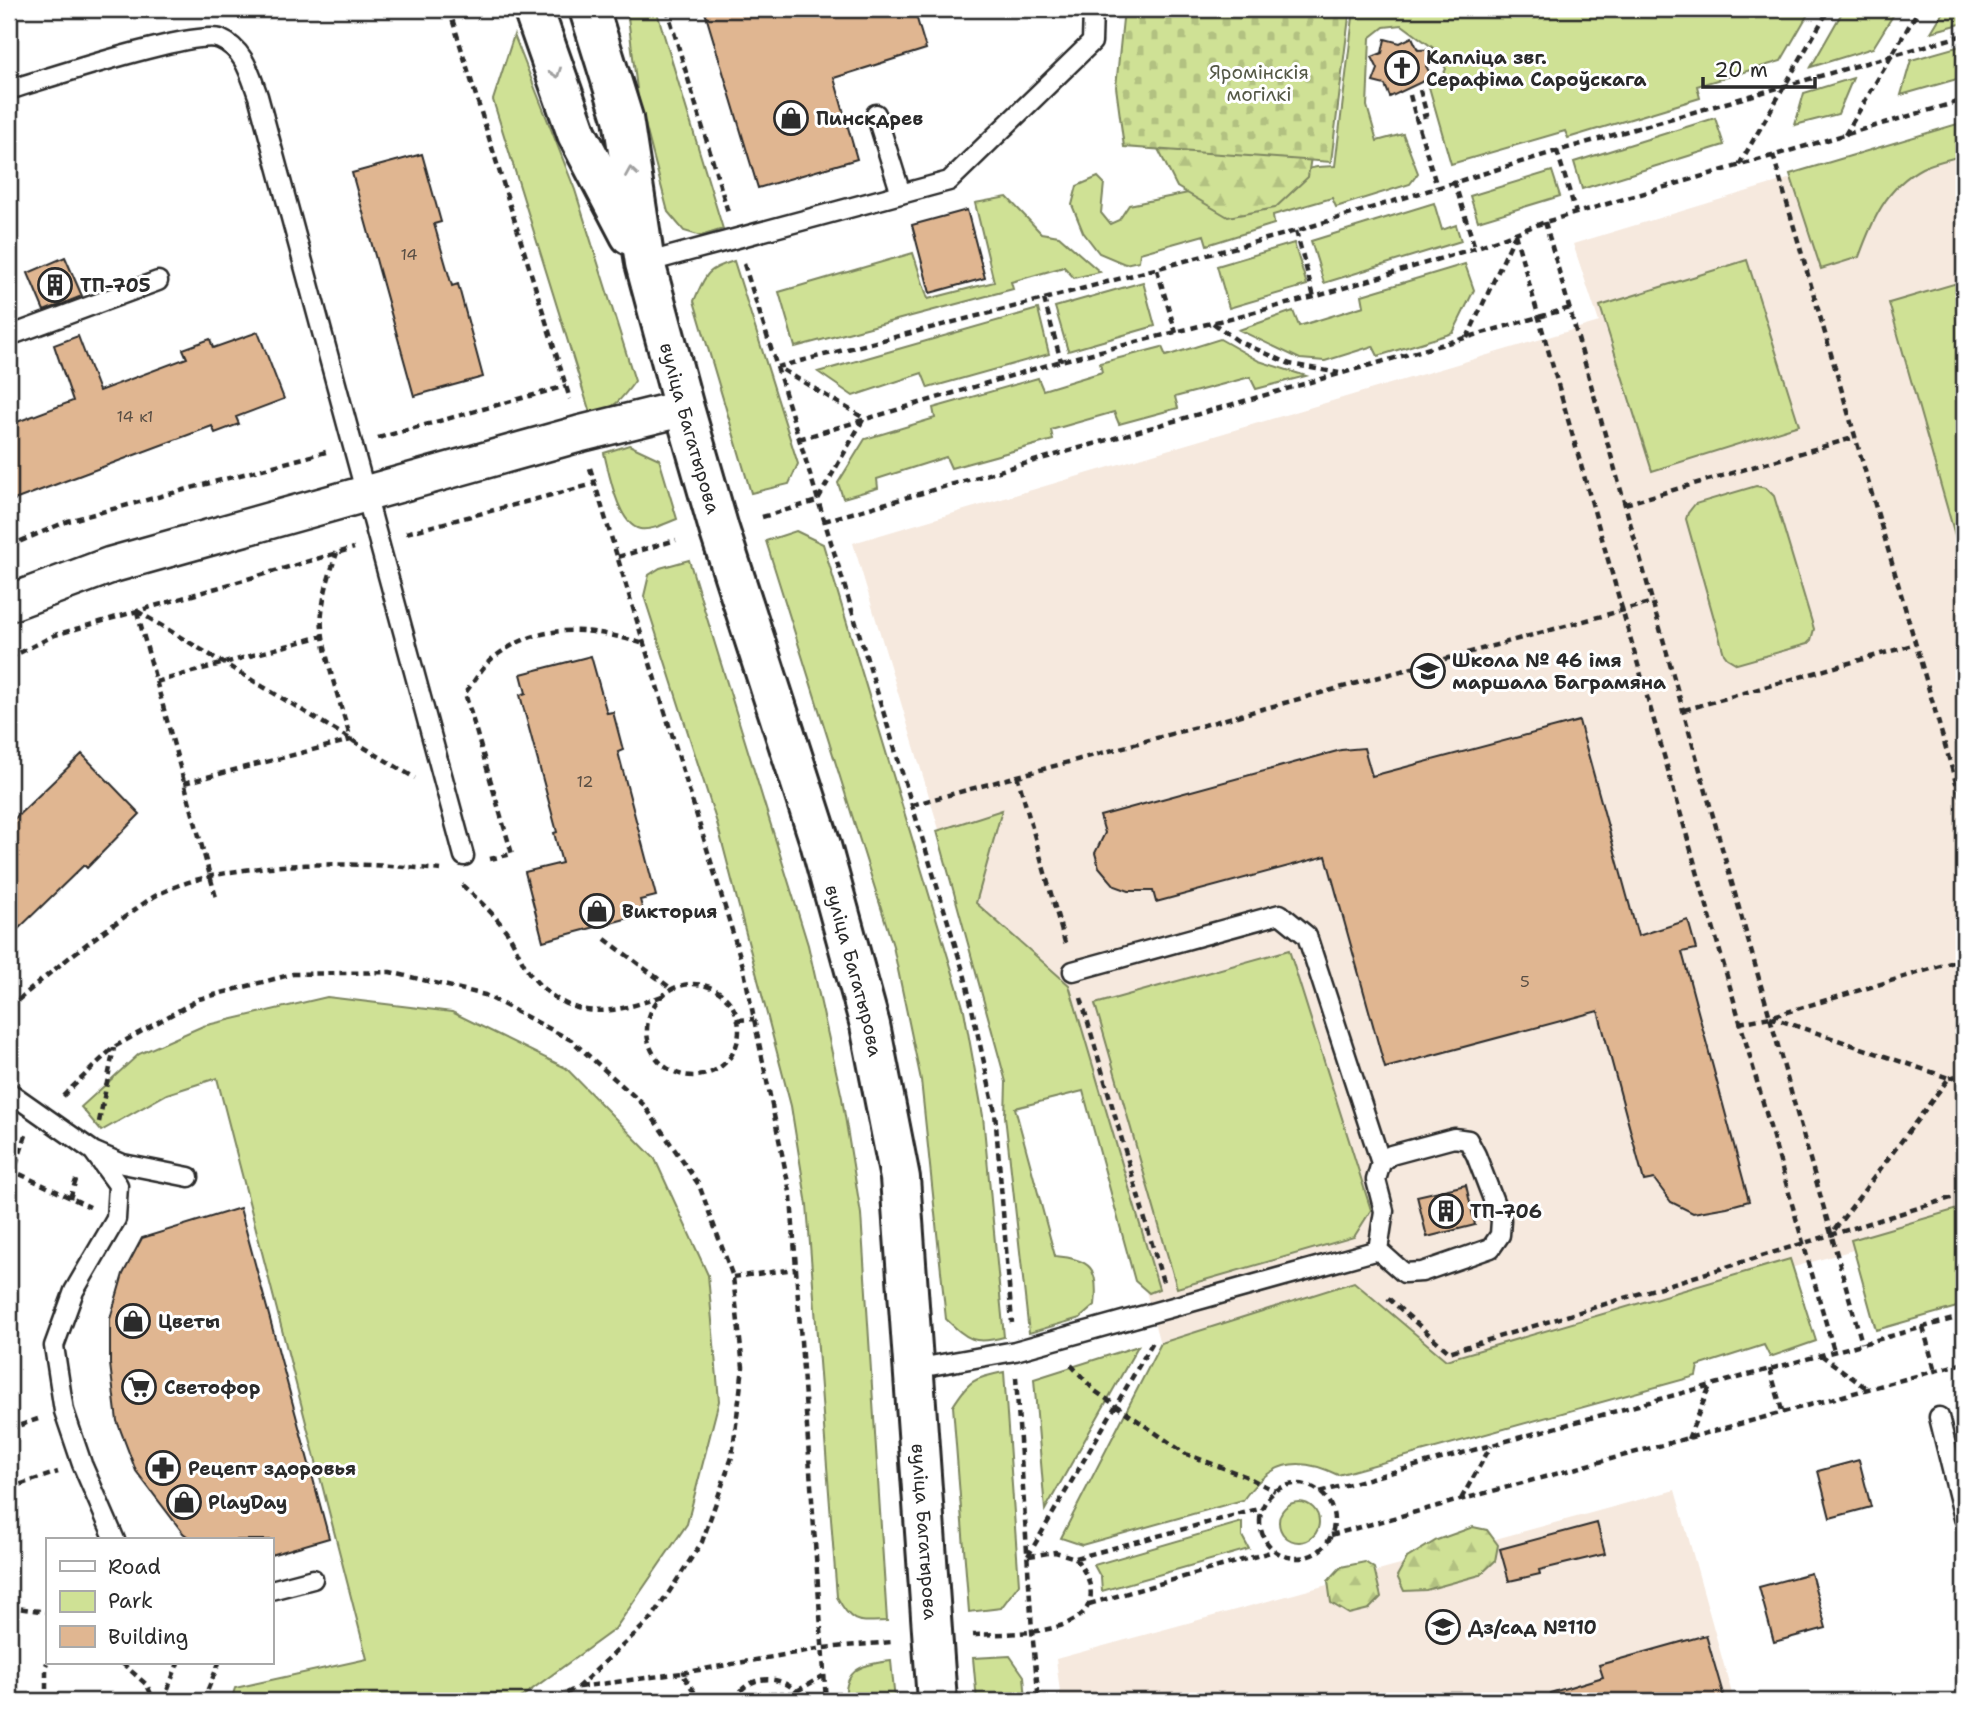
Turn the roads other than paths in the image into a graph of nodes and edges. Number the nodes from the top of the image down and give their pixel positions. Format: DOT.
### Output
graph roads {
  1 [pos="533,9"];
  2 [pos="589,9"];
  3 [pos="1093,9"];
  4 [pos="15,88"];
  5 [pos="876,114"];
  6 [pos="901,194"];
  7 [pos="645,264"];
  8 [pos="158,281"];
  9 [pos="9,336"];
  10 [pos="684,408"];
  11 [pos="365,494"];
  12 [pos="9,603"];
  13 [pos="471,859"];
  14 [pos="1073,971"];
  15 [pos="9,1092"];
  16 [pos="93,1151"];
  17 [pos="1381,1163"];
  18 [pos="190,1177"];
  19 [pos="1378,1250"];
  20 [pos="913,1369"];
  21 [pos="1939,1417"];
  22 [pos="1964,1518"];
  23 [pos="114,1538"];
  24 [pos="313,1579"];
  25 [pos="273,1589"];
  26 [pos="937,1701"];
  1 -- 7 [label="street, вуліца Багатырова, one-way"];
  7 -- 2 [label="street, вуліца Багатырова, one-way"];
  3 -- 6 [label="lane"];
  4 -- 11 [label="lane"];
  5 -- 6 [label="lane"];
  6 -- 7 [label="lane"];
  7 -- 10 [label="street, вуліца Багатырова"];
  8 -- 9 [label="lane"];
  10 -- 11 [label="street"];
  10 -- 20 [label="street, вуліца Багатырова"];
  11 -- 12 [label="street"];
  11 -- 13 [label="lane"];
  14 -- 17 [label="lane"];
  15 -- 16 [label="lane"];
  16 -- 18 [label="lane"];
  16 -- 23 [label="lane"];
  17 -- 19 [label="lane"];
  17 -- 19 [label="lane"];
  19 -- 20 [label="lane"];
  20 -- 26 [label="street, вуліца Багатырова"];
  21 -- 22 [label="lane"];
  24 -- 25 [label="lane"];
}
